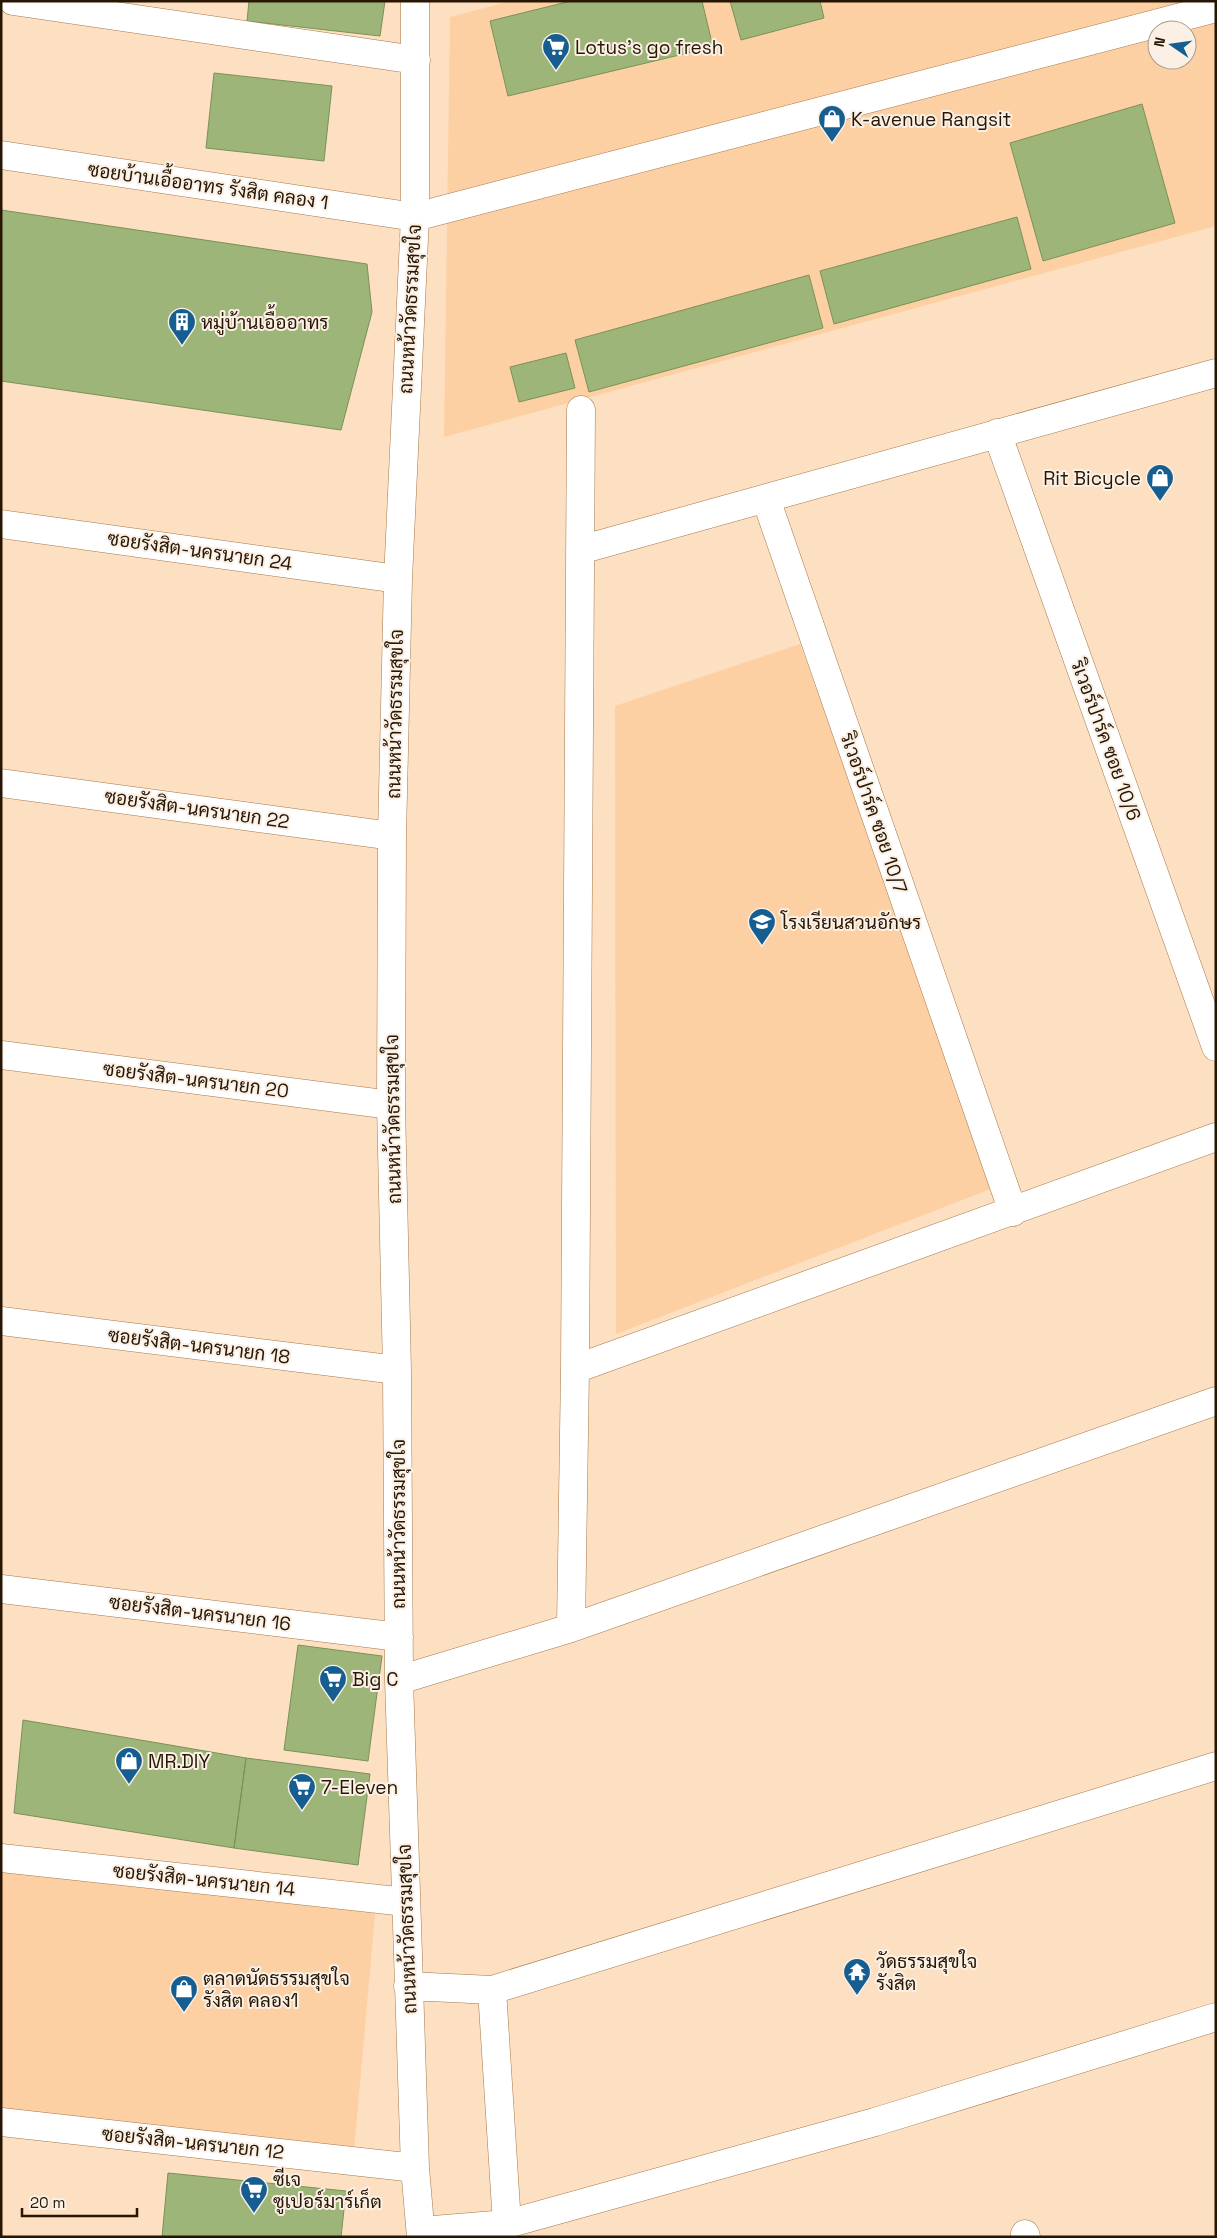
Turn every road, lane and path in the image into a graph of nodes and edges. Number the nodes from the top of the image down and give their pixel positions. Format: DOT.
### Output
graph roads {
  1 [pos="13,1"];
  2 [pos="415,1"];
  3 [pos="1216,8"];
  4 [pos="416,60"];
  5 [pos="1,155"];
  6 [pos="415,217"];
  7 [pos="1216,373"];
  8 [pos="581,410"];
  9 [pos="997,434"];
  10 [pos="766,499"];
  11 [pos="1,524"];
  12 [pos="580,550"];
  13 [pos="398,579"];
  14 [pos="1,783"];
  15 [pos="392,836"];
  16 [pos="1216,1046"];
  17 [pos="1,1055"];
  18 [pos="392,1105"];
  19 [pos="1216,1137"];
  20 [pos="1013,1212"];
  21 [pos="1,1322"];
  22 [pos="575,1369"];
  23 [pos="397,1370"];
  24 [pos="1216,1401"];
  25 [pos="1,1589"];
  26 [pos="571,1628"];
  27 [pos="399,1637"];
  28 [pos="399,1680"];
  29 [pos="1216,1766"];
  30 [pos="1,1858"];
  31 [pos="406,1902"];
  32 [pos="408,1986"];
  33 [pos="492,1990"];
  34 [pos="1216,2017"];
  35 [pos="1,2122"];
  36 [pos="415,2168"];
  37 [pos="507,2224"];
  38 [pos="421,2234"];
  1 -- 4 [label="street"];
  2 -- 4 [label="street, ถนนหน้าวัดธรรมสุขใจ"];
  3 -- 6 [label="street"];
  4 -- 6 [label="street, ถนนหน้าวัดธรรมสุขใจ"];
  5 -- 6 [label="street, ซอยบ้านเอื้ออาทร รังสิต คลอง 1"];
  6 -- 13 [label="street, ถนนหน้าวัดธรรมสุขใจ"];
  7 -- 9 [label="street"];
  8 -- 12 [label="street"];
  9 -- 10 [label="street"];
  9 -- 16 [label="street, ริเวอร์ปาร์ค ซอย 10/6"];
  10 -- 12 [label="street"];
  10 -- 20 [label="street, ริเวอร์ปาร์ค ซอย 10/7"];
  11 -- 13 [label="street, ซอยรังสิต-นครนายก 24"];
  12 -- 22 [label="street"];
  13 -- 15 [label="street, ถนนหน้าวัดธรรมสุขใจ"];
  14 -- 15 [label="street, ซอยรังสิต-นครนายก 22"];
  15 -- 18 [label="street, ถนนหน้าวัดธรรมสุขใจ"];
  17 -- 18 [label="street, ซอยรังสิต-นครนายก 20"];
  18 -- 23 [label="street, ถนนหน้าวัดธรรมสุขใจ"];
  19 -- 20 [label="street"];
  20 -- 22 [label="street"];
  21 -- 23 [label="street, ซอยรังสิต-นครนายก 18"];
  22 -- 26 [label="street"];
  23 -- 27 [label="street, ถนนหน้าวัดธรรมสุขใจ"];
  24 -- 26 [label="street"];
  25 -- 27 [label="street, ซอยรังสิต-นครนายก 16"];
  26 -- 28 [label="street"];
  27 -- 28 [label="street, ถนนหน้าวัดธรรมสุขใจ"];
  28 -- 31 [label="street, ถนนหน้าวัดธรรมสุขใจ"];
  29 -- 33 [label="street"];
  30 -- 31 [label="street, ซอยรังสิต-นครนายก 14"];
  31 -- 32 [label="street, ถนนหน้าวัดธรรมสุขใจ"];
  32 -- 33 [label="street"];
  32 -- 36 [label="street, ถนนหน้าวัดธรรมสุขใจ"];
  33 -- 37 [label="street"];
  34 -- 37 [label="street"];
  35 -- 36 [label="street, ซอยรังสิต-นครนายก 12"];
  36 -- 38 [label="street, ถนนหน้าวัดธรรมสุขใจ"];
  37 -- 38 [label="street"];
}
